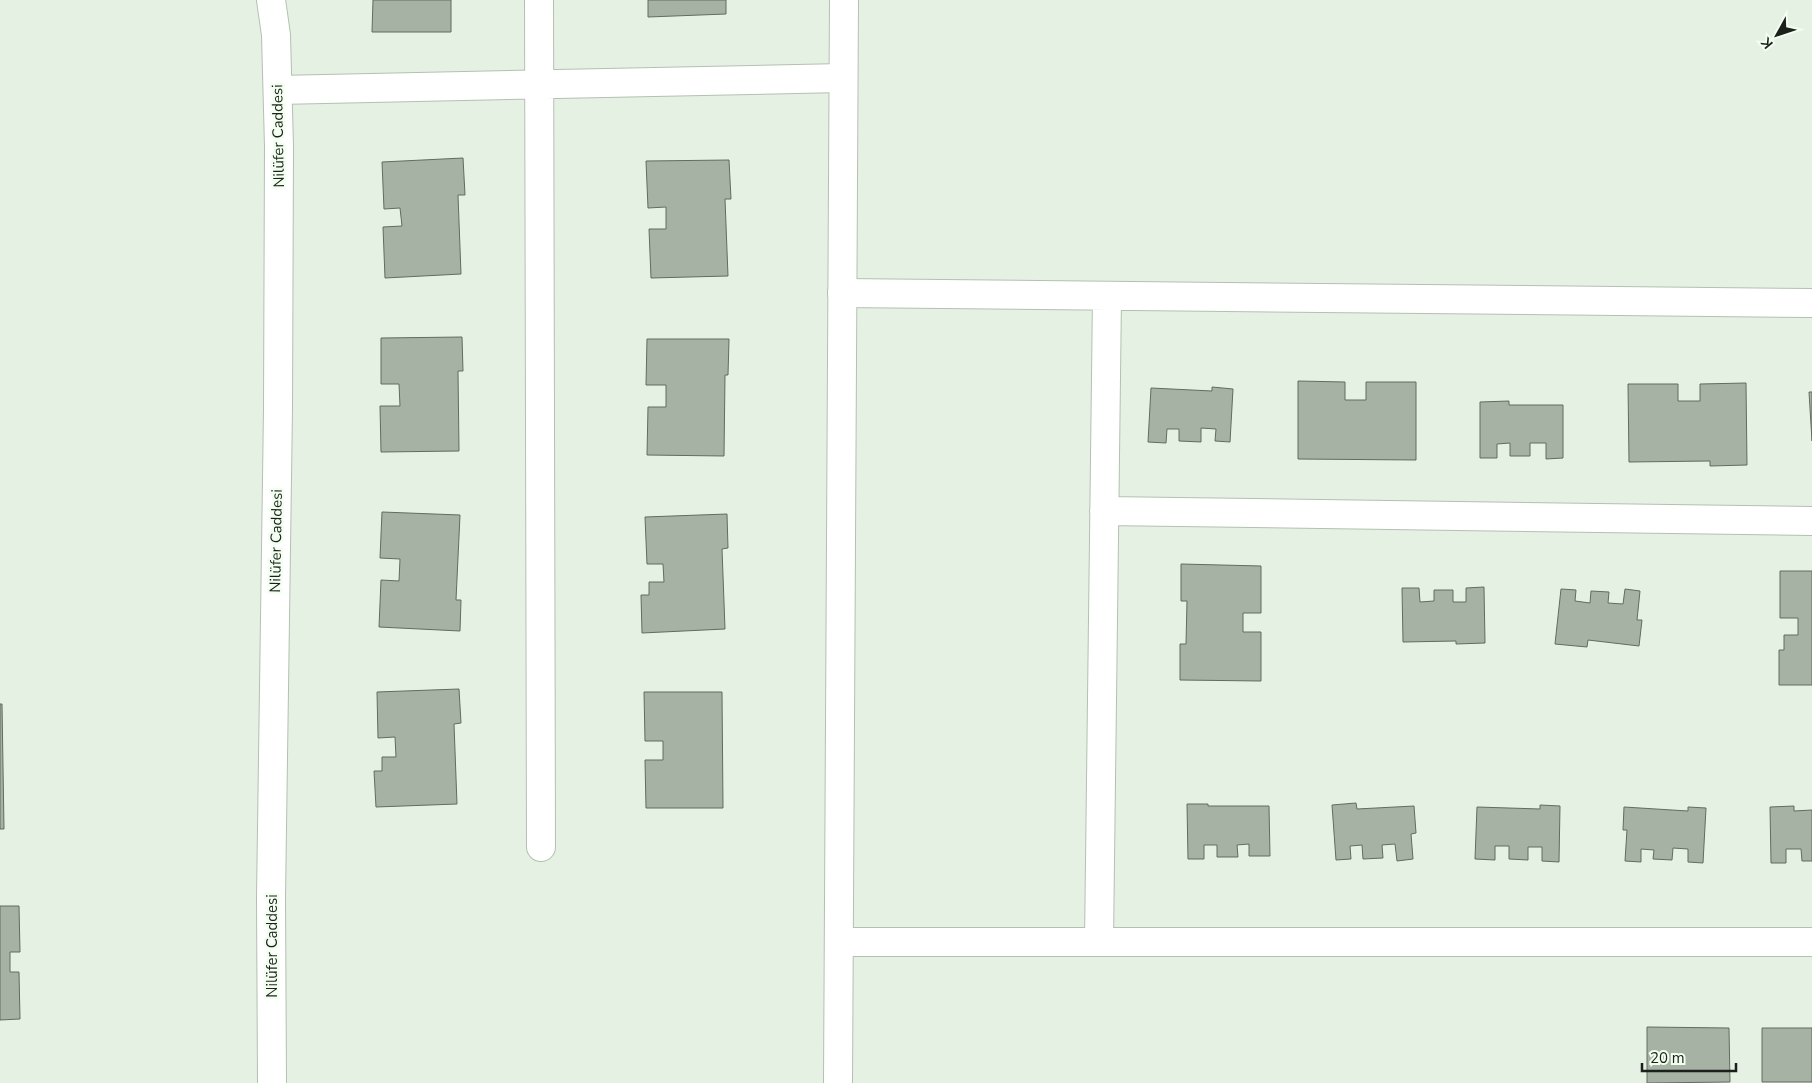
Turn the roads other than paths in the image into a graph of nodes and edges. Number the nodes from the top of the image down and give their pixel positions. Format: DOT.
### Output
graph roads {
  1 [pos="271,0"];
  2 [pos="539,0"];
  3 [pos="844,0"];
  4 [pos="844,78"];
  5 [pos="539,84"];
  6 [pos="278,90"];
  7 [pos="842,292"];
  8 [pos="1107,296"];
  9 [pos="1812,303"];
  10 [pos="1104,511"];
  11 [pos="1812,521"];
  12 [pos="541,847"];
  13 [pos="839,942"];
  14 [pos="1099,942"];
  15 [pos="1812,942"];
  16 [pos="272,1083"];
  17 [pos="838,1083"];
  1 -- 6 [label="street, Nilüfer Caddesi"];
  2 -- 5 [label="street"];
  3 -- 4 [label="street"];
  4 -- 5 [label="street"];
  4 -- 7 [label="street"];
  5 -- 6 [label="street"];
  5 -- 12 [label="street"];
  6 -- 16 [label="street, Nilüfer Caddesi"];
  7 -- 8 [label="street"];
  7 -- 13 [label="street"];
  8 -- 9 [label="street"];
  8 -- 10 [label="street"];
  10 -- 11 [label="street"];
  10 -- 14 [label="street"];
  13 -- 14 [label="street"];
  13 -- 17 [label="street"];
  14 -- 15 [label="street"];
}
